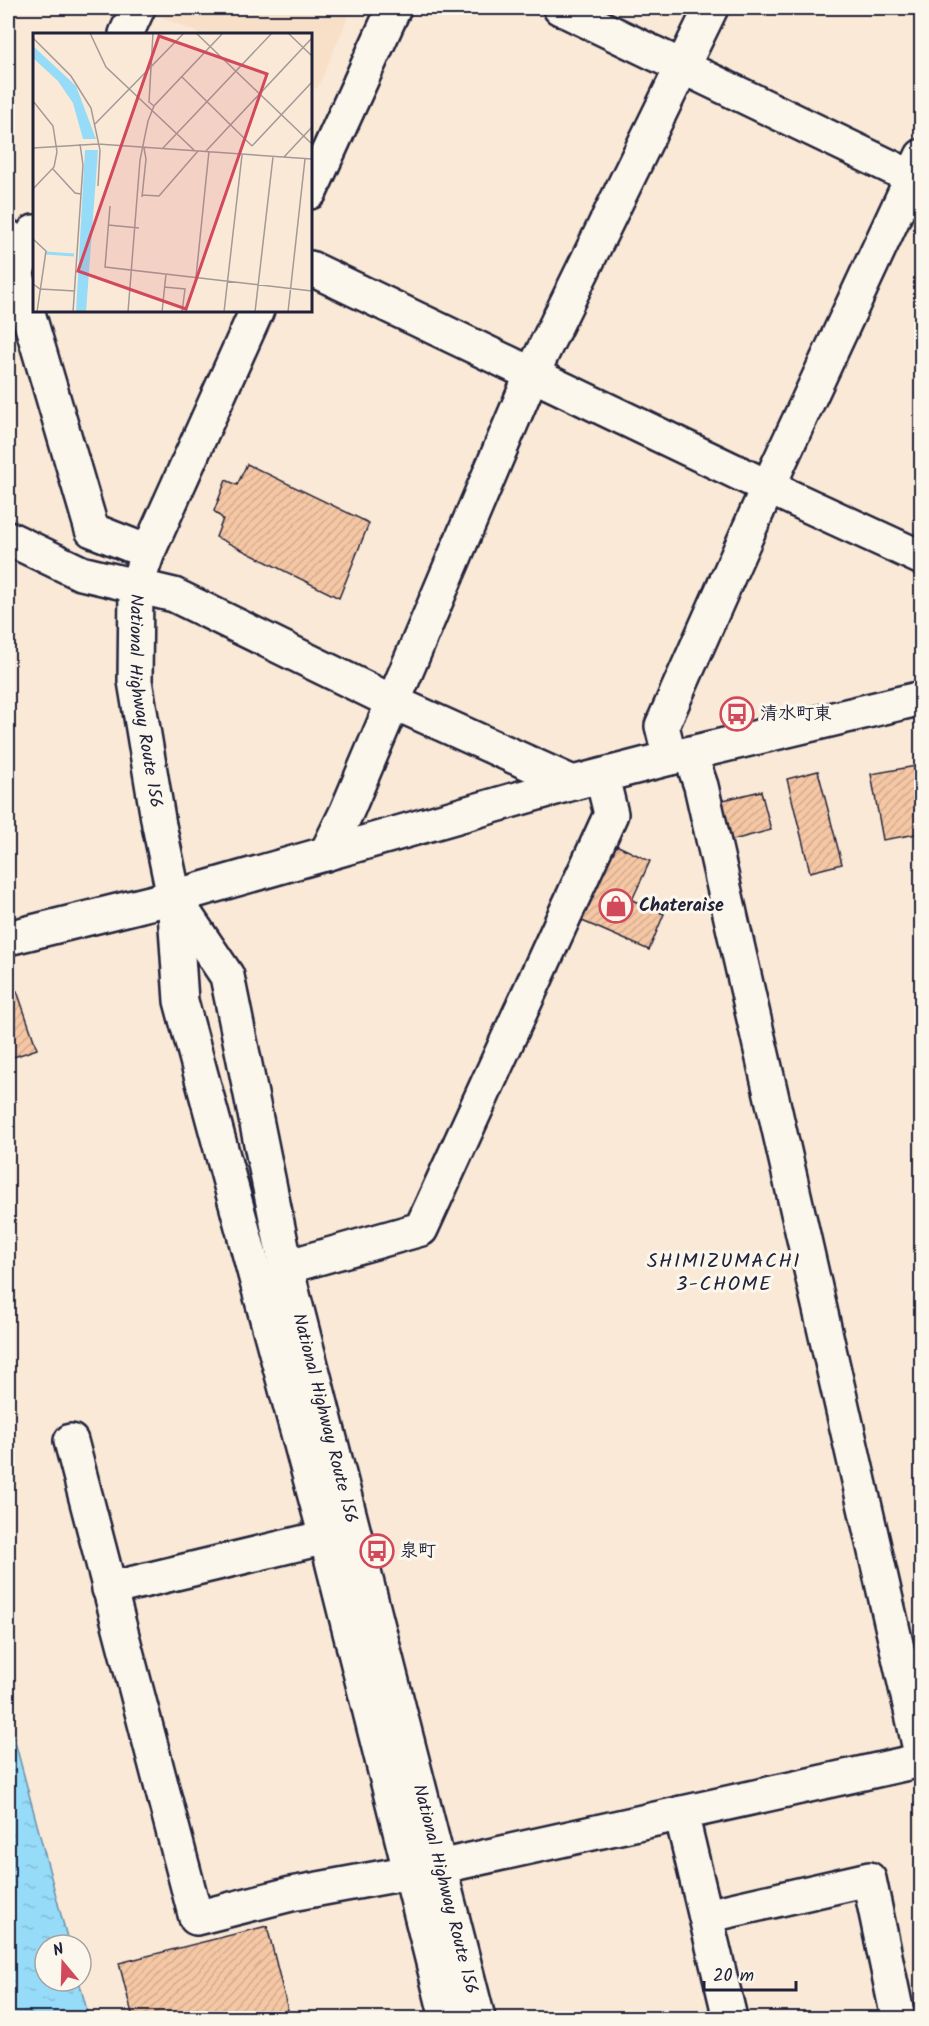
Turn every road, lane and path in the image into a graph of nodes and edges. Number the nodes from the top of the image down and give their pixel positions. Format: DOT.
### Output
graph roads {
  1 [pos="138,8"];
  2 [pos="394,8"];
  3 [pos="560,8"];
  4 [pos="711,8"];
  5 [pos="126,33"];
  6 [pos="684,66"];
  7 [pos="918,171"];
  8 [pos="312,188"];
  9 [pos="33,234"];
  10 [pos="8,237"];
  11 [pos="312,268"];
  12 [pos="12,281"];
  13 [pos="256,312"];
  14 [pos="532,374"];
  15 [pos="768,487"];
  16 [pos="8,538"];
  17 [pos="148,552"];
  18 [pos="921,558"];
  19 [pos="136,587"];
  20 [pos="921,698"];
  21 [pos="393,702"];
  22 [pos="680,756"];
  23 [pos="588,780"];
  24 [pos="326,854"];
  25 [pos="174,897"];
  26 [pos="8,938"];
  27 [pos="286,1267"];
  28 [pos="71,1441"];
  29 [pos="340,1533"];
  30 [pos="109,1589"];
  31 [pos="921,1759"];
  32 [pos="681,1813"];
  33 [pos="425,1870"];
  34 [pos="706,1916"];
  35 [pos="447,2019"];
  36 [pos="478,2019"];
  37 [pos="730,2019"];
  38 [pos="898,2019"];
  1 -- 5 [label="main road"];
  2 -- 8 [label="main road"];
  3 -- 6 [label="main road"];
  4 -- 6 [label="main road"];
  6 -- 7 [label="main road"];
  6 -- 14 [label="main road"];
  7 -- 15 [label="main road"];
  9 -- 12 [label="main road"];
  10 -- 12 [label="main road"];
  11 -- 14 [label="main road"];
  12 -- 17 [label="main road"];
  13 -- 17 [label="main road, National Highway Route 156"];
  14 -- 15 [label="main road"];
  14 -- 21 [label="main road"];
  15 -- 18 [label="main road"];
  15 -- 22 [label="main road"];
  16 -- 19 [label="main road"];
  17 -- 19 [label="main road, National Highway Route 156"];
  19 -- 21 [label="main road"];
  19 -- 25 [label="main road, National Highway Route 156"];
  20 -- 22 [label="main road"];
  21 -- 23 [label="main road"];
  21 -- 24 [label="main road"];
  22 -- 23 [label="main road"];
  22 -- 31 [label="main road"];
  23 -- 24 [label="main road"];
  23 -- 27 [label="main road"];
  24 -- 25 [label="main road"];
  25 -- 26 [label="main road"];
  25 -- 27 [label="main road, National Highway Route 156"];
  25 -- 29 [label="main road, National Highway Route 156"];
  27 -- 29 [label="main road, National Highway Route 156"];
  28 -- 30 [label="main road"];
  29 -- 30 [label="main road"];
  29 -- 33 [label="main road, National Highway Route 156"];
  30 -- 33 [label="main road"];
  31 -- 32 [label="main road"];
  32 -- 33 [label="main road"];
  32 -- 34 [label="main road"];
  33 -- 35 [label="main road, National Highway Route 156"];
  33 -- 36 [label="main road, National Highway Route 156"];
  34 -- 37 [label="main road"];
  34 -- 38 [label="main road"];
}
